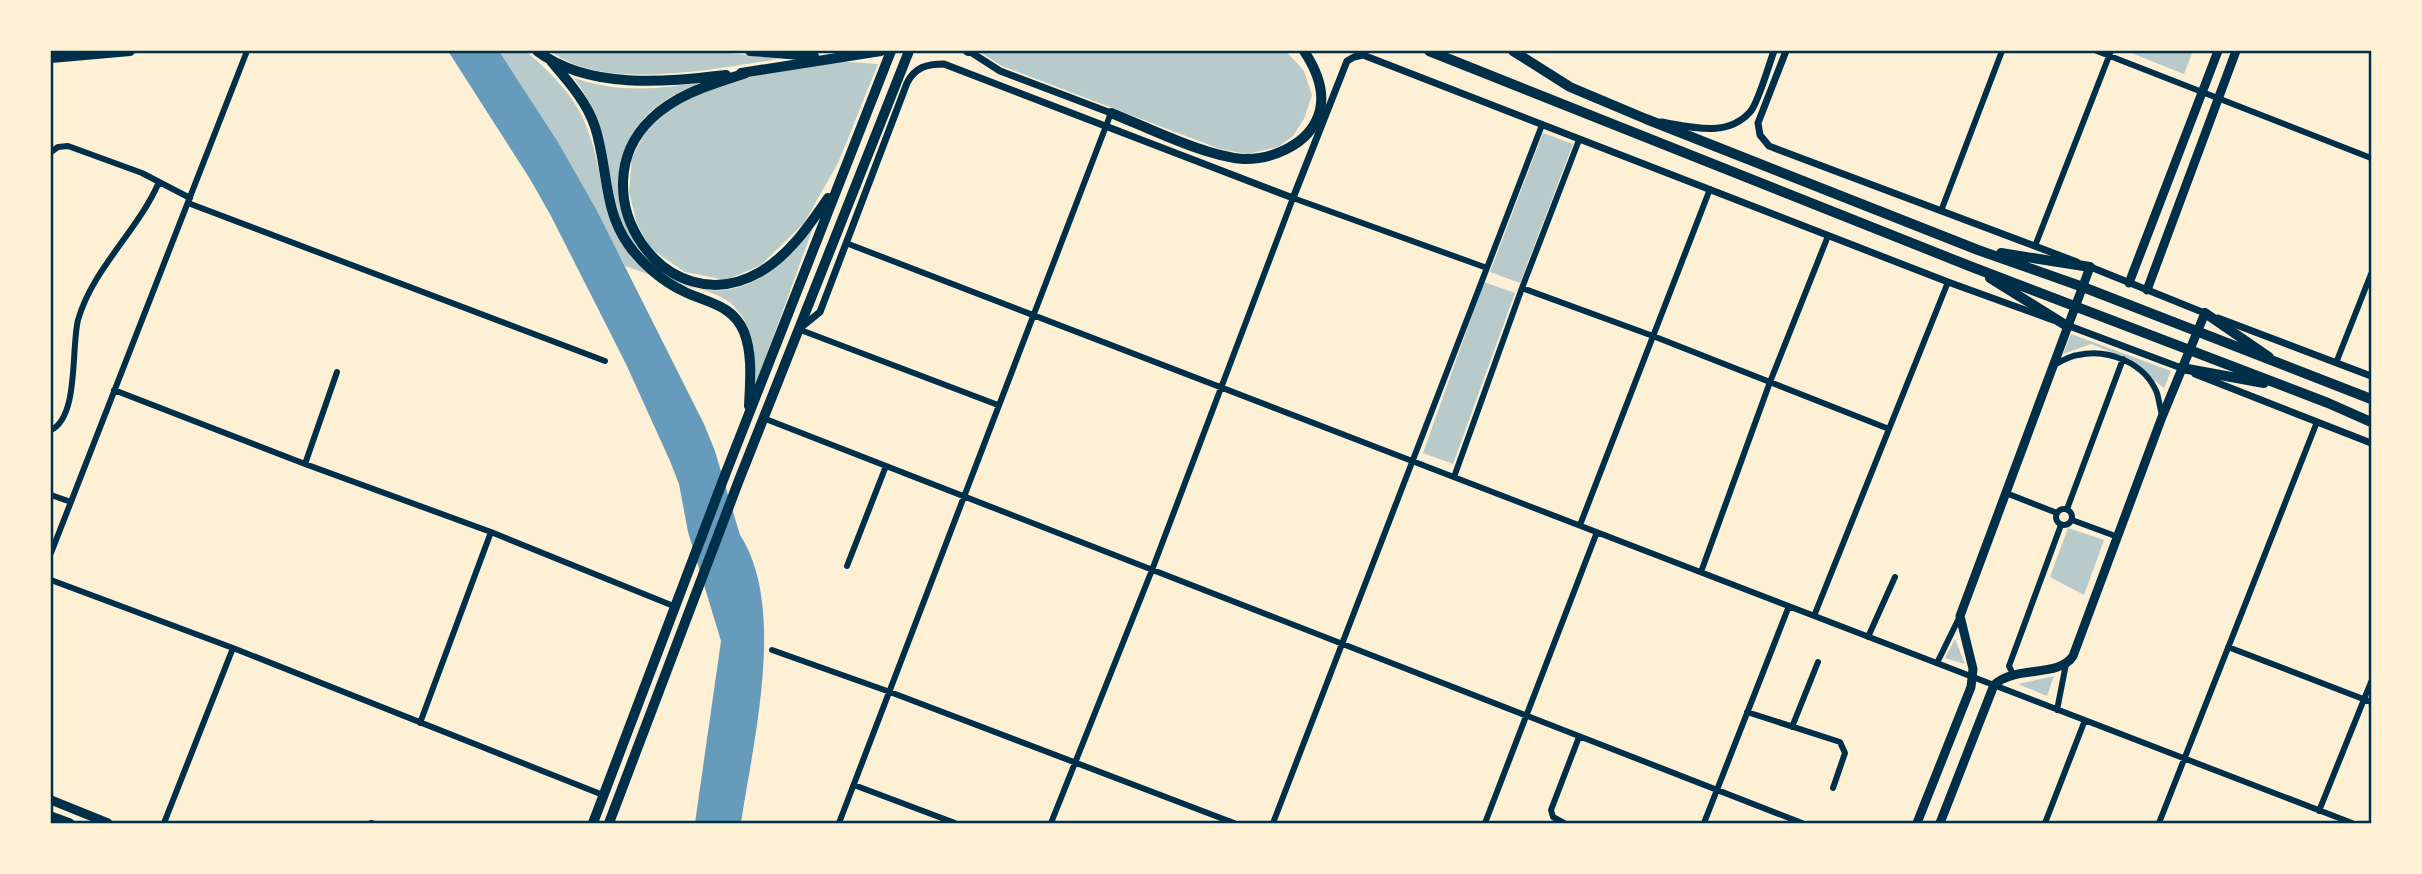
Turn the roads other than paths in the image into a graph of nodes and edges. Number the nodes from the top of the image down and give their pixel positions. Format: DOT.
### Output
graph roads {
  1 [pos="130,51"];
  2 [pos="247,51"];
  3 [pos="537,51"];
  4 [pos="750,51"];
  5 [pos="881,51"];
  6 [pos="891,51"];
  7 [pos="909,51"];
  8 [pos="968,51"];
  9 [pos="1304,51"];
  10 [pos="1429,51"];
  11 [pos="1513,51"];
  12 [pos="1774,51"];
  13 [pos="1786,51"];
  14 [pos="2002,51"];
  15 [pos="2097,51"];
  16 [pos="2218,51"];
  17 [pos="2236,51"];
  18 [pos="2110,53"];
  19 [pos="836,57"];
  20 [pos="51,58"];
  21 [pos="551,61"];
  22 [pos="746,73"];
  23 [pos="2202,92"];
  24 [pos="2218,99"];
  25 [pos="1111,113"];
  26 [pos="1646,120"];
  27 [pos="1542,125"];
  28 [pos="1107,127"];
  29 [pos="1579,140"];
  30 [pos="51,152"];
  31 [pos="2371,158"];
  32 [pos="839,181"];
  33 [pos="159,182"];
  34 [pos="1710,189"];
  35 [pos="1293,198"];
  36 [pos="189,200"];
  37 [pos="1941,211"];
  38 [pos="1828,236"];
  39 [pos="846,243"];
  40 [pos="2035,246"];
  41 [pos="1978,250"];
  42 [pos="1972,267"];
  43 [pos="2090,267"];
  44 [pos="1487,268"];
  45 [pos="2371,274"];
  46 [pos="1948,282"];
  47 [pos="2129,283"];
  48 [pos="2083,287"];
  49 [pos="1522,288"];
  50 [pos="2147,290"];
  51 [pos="2075,306"];
  52 [pos="2205,313"];
  53 [pos="1034,315"];
  54 [pos="2067,326"];
  55 [pos="798,329"];
  56 [pos="2197,333"];
  57 [pos="1653,336"];
  58 [pos="2190,349"];
  59 [pos="2123,359"];
  60 [pos="605,360"];
  61 [pos="2336,363"];
  62 [pos="2052,366"];
  63 [pos="2284,367"];
  64 [pos="2182,368"];
  65 [pos="337,372"];
  66 [pos="2371,376"];
  67 [pos="1770,382"];
  68 [pos="1221,387"];
  69 [pos="2286,387"];
  70 [pos="114,390"];
  71 [pos="2371,399"];
  72 [pos="998,405"];
  73 [pos="749,414"];
  74 [pos="2162,417"];
  75 [pos="763,418"];
  76 [pos="2317,422"];
  77 [pos="2370,422"];
  78 [pos="1889,429"];
  79 [pos="51,430"];
  80 [pos="2371,443"];
  81 [pos="1413,461"];
  82 [pos="305,464"];
  83 [pos="886,466"];
  84 [pos="1454,477"];
  85 [pos="2006,494"];
  86 [pos="51,495"];
  87 [pos="963,496"];
  88 [pos="71,502"];
  89 [pos="2067,509"];
  90 [pos="2057,513"];
  91 [pos="2072,520"];
  92 [pos="1580,525"];
  93 [pos="2061,525"];
  94 [pos="491,532"];
  95 [pos="1597,532"];
  96 [pos="2118,537"];
  97 [pos="51,553"];
  98 [pos="847,566"];
  99 [pos="1152,570"];
  100 [pos="1701,572"];
  101 [pos="1895,577"];
  102 [pos="51,580"];
  103 [pos="1789,606"];
  104 [pos="676,607"];
  105 [pos="1814,616"];
  106 [pos="1960,616"];
  107 [pos="1868,637"];
  108 [pos="1343,644"];
  109 [pos="2228,646"];
  110 [pos="233,648"];
  111 [pos="772,650"];
  112 [pos="1818,662"];
  113 [pos="1937,663"];
  114 [pos="2066,664"];
  115 [pos="2013,674"];
  116 [pos="1972,677"];
  117 [pos="2371,682"];
  118 [pos="1994,685"];
  119 [pos="890,692"];
  120 [pos="2368,701"];
  121 [pos="2057,709"];
  122 [pos="1747,712"];
  123 [pos="1526,716"];
  124 [pos="2085,720"];
  125 [pos="420,723"];
  126 [pos="1792,727"];
  127 [pos="1579,737"];
  128 [pos="2184,758"];
  129 [pos="1074,763"];
  130 [pos="854,785"];
  131 [pos="1833,789"];
  132 [pos="1717,790"];
  133 [pos="603,795"];
  134 [pos="51,800"];
  135 [pos="2319,811"];
  136 [pos="108,823"];
  137 [pos="164,823"];
  138 [pos="593,823"];
  139 [pos="609,823"];
  140 [pos="839,823"];
  141 [pos="955,823"];
  142 [pos="1051,823"];
  143 [pos="1234,823"];
  144 [pos="1273,823"];
  145 [pos="1485,823"];
  146 [pos="1564,823"];
  147 [pos="1704,823"];
  148 [pos="1802,823"];
  149 [pos="1917,823"];
  150 [pos="1940,823"];
  151 [pos="2045,823"];
  152 [pos="2159,823"];
  153 [pos="2352,823"];
  1 -- 20 [label="main road"];
  2 -- 36 [label="street"];
  3 -- 21 [label="main road"];
  4 -- 19 [label="main road"];
  5 -- 19 [label="main road"];
  6 -- 32 [label="main road"];
  7 -- 55 [label="main road"];
  8 -- 25 [label="street"];
  9 -- 25 [label="main road"];
  10 -- 42 [label="main road"];
  11 -- 26 [label="main road"];
  12 -- 26 [label="street"];
  13 -- 37 [label="street"];
  14 -- 37 [label="street"];
  15 -- 18 [label="street"];
  16 -- 23 [label="main road"];
  17 -- 24 [label="main road"];
  18 -- 23 [label="street"];
  18 -- 40 [label="street"];
  19 -- 22 [label="main road"];
  21 -- 22 [label="main road"];
  21 -- 73 [label="main road"];
  22 -- 32 [label="main road"];
  23 -- 24 [label="street"];
  23 -- 47 [label="main road"];
  24 -- 31 [label="street"];
  24 -- 50 [label="main road"];
  25 -- 28 [label="street"];
  26 -- 41 [label="main road"];
  27 -- 29 [label="street"];
  27 -- 35 [label="street"];
  27 -- 44 [label="street"];
  28 -- 35 [label="street"];
  28 -- 39 [label="street"];
  28 -- 53 [label="street"];
  29 -- 34 [label="street"];
  29 -- 49 [label="street"];
  30 -- 33 [label="street"];
  32 -- 73 [label="main road"];
  33 -- 36 [label="street"];
  33 -- 79 [label="street"];
  34 -- 38 [label="street"];
  34 -- 57 [label="street"];
  35 -- 44 [label="street"];
  35 -- 68 [label="street"];
  36 -- 60 [label="street"];
  36 -- 70 [label="street"];
  37 -- 40 [label="street"];
  38 -- 46 [label="street"];
  38 -- 67 [label="street"];
  39 -- 53 [label="street"];
  39 -- 55 [label="street"];
  40 -- 43 [label="street"];
  41 -- 43 [label="main road"];
  41 -- 48 [label="main road"];
  42 -- 51 [label="main road"];
  42 -- 54 [label="main road"];
  43 -- 47 [label="street"];
  43 -- 48 [label="main road"];
  44 -- 81 [label="street"];
  45 -- 61 [label="street"];
  46 -- 54 [label="street"];
  46 -- 78 [label="street"];
  47 -- 50 [label="street"];
  48 -- 51 [label="main road"];
  48 -- 56 [label="main road"];
  49 -- 57 [label="street"];
  49 -- 84 [label="street"];
  50 -- 52 [label="street"];
  51 -- 54 [label="main road"];
  51 -- 58 [label="main road"];
  52 -- 56 [label="main road"];
  52 -- 61 [label="street"];
  52 -- 63 [label="main road"];
  53 -- 68 [label="street"];
  53 -- 72 [label="street"];
  54 -- 62 [label="main road"];
  54 -- 64 [label="street"];
  55 -- 72 [label="street"];
  55 -- 75 [label="main road"];
  56 -- 58 [label="main road"];
  56 -- 63 [label="main road"];
  57 -- 67 [label="street"];
  57 -- 92 [label="street"];
  58 -- 64 [label="main road"];
  58 -- 69 [label="main road"];
  59 -- 62 [label="street"];
  59 -- 74 [label="street"];
  59 -- 89 [label="street"];
  61 -- 66 [label="street"];
  62 -- 85 [label="main road"];
  63 -- 71 [label="main road"];
  64 -- 69 [label="main road"];
  64 -- 74 [label="main road"];
  64 -- 76 [label="street"];
  65 -- 82 [label="street"];
  67 -- 78 [label="street"];
  67 -- 100 [label="street"];
  68 -- 81 [label="street"];
  68 -- 99 [label="street"];
  69 -- 77 [label="main road"];
  70 -- 82 [label="street"];
  70 -- 88 [label="street"];
  72 -- 87 [label="street"];
  73 -- 104 [label="main road"];
  74 -- 96 [label="main road"];
  75 -- 83 [label="street"];
  75 -- 139 [label="main road"];
  76 -- 80 [label="street"];
  76 -- 109 [label="street"];
  78 -- 105 [label="street"];
  81 -- 84 [label="street"];
  81 -- 108 [label="street"];
  82 -- 94 [label="street"];
  83 -- 87 [label="street"];
  83 -- 98 [label="street"];
  84 -- 92 [label="street"];
  85 -- 90 [label="street"];
  85 -- 106 [label="main road"];
  86 -- 88 [label="street"];
  87 -- 99 [label="street"];
  87 -- 119 [label="street"];
  88 -- 97 [label="street"];
  89 -- 90 [label="street"];
  89 -- 91 [label="street"];
  90 -- 93 [label="street"];
  91 -- 93 [label="street"];
  91 -- 96 [label="street"];
  92 -- 95 [label="street"];
  93 -- 115 [label="street"];
  94 -- 104 [label="street"];
  94 -- 125 [label="street"];
  95 -- 100 [label="street"];
  95 -- 123 [label="street"];
  96 -- 114 [label="main road"];
  99 -- 108 [label="street"];
  99 -- 129 [label="street"];
  100 -- 103 [label="street"];
  101 -- 107 [label="street"];
  102 -- 110 [label="street"];
  103 -- 105 [label="street"];
  103 -- 122 [label="street"];
  104 -- 133 [label="main road"];
  105 -- 107 [label="street"];
  106 -- 113 [label="street"];
  106 -- 116 [label="main road"];
  107 -- 113 [label="street"];
  108 -- 123 [label="street"];
  108 -- 144 [label="street"];
  109 -- 120 [label="street"];
  109 -- 128 [label="street"];
  110 -- 125 [label="street"];
  110 -- 137 [label="street"];
  111 -- 119 [label="street"];
  112 -- 126 [label="street"];
  113 -- 116 [label="street"];
  114 -- 115 [label="main road"];
  114 -- 121 [label="street"];
  115 -- 118 [label="main road"];
  116 -- 118 [label="street"];
  116 -- 149 [label="main road"];
  117 -- 120 [label="street"];
  118 -- 121 [label="street"];
  118 -- 150 [label="main road"];
  119 -- 129 [label="street"];
  119 -- 130 [label="street"];
  120 -- 135 [label="street"];
  121 -- 124 [label="street"];
  122 -- 126 [label="street"];
  122 -- 132 [label="street"];
  123 -- 127 [label="street"];
  123 -- 145 [label="street"];
  124 -- 128 [label="street"];
  124 -- 151 [label="street"];
  125 -- 133 [label="street"];
  126 -- 131 [label="street"];
  127 -- 132 [label="street"];
  127 -- 146 [label="street"];
  128 -- 135 [label="street"];
  128 -- 152 [label="street"];
  129 -- 142 [label="street"];
  129 -- 143 [label="street"];
  130 -- 140 [label="street"];
  130 -- 141 [label="street"];
  132 -- 147 [label="street"];
  132 -- 148 [label="street"];
  133 -- 138 [label="main road"];
  134 -- 136 [label="main road"];
  135 -- 153 [label="street"];
}
